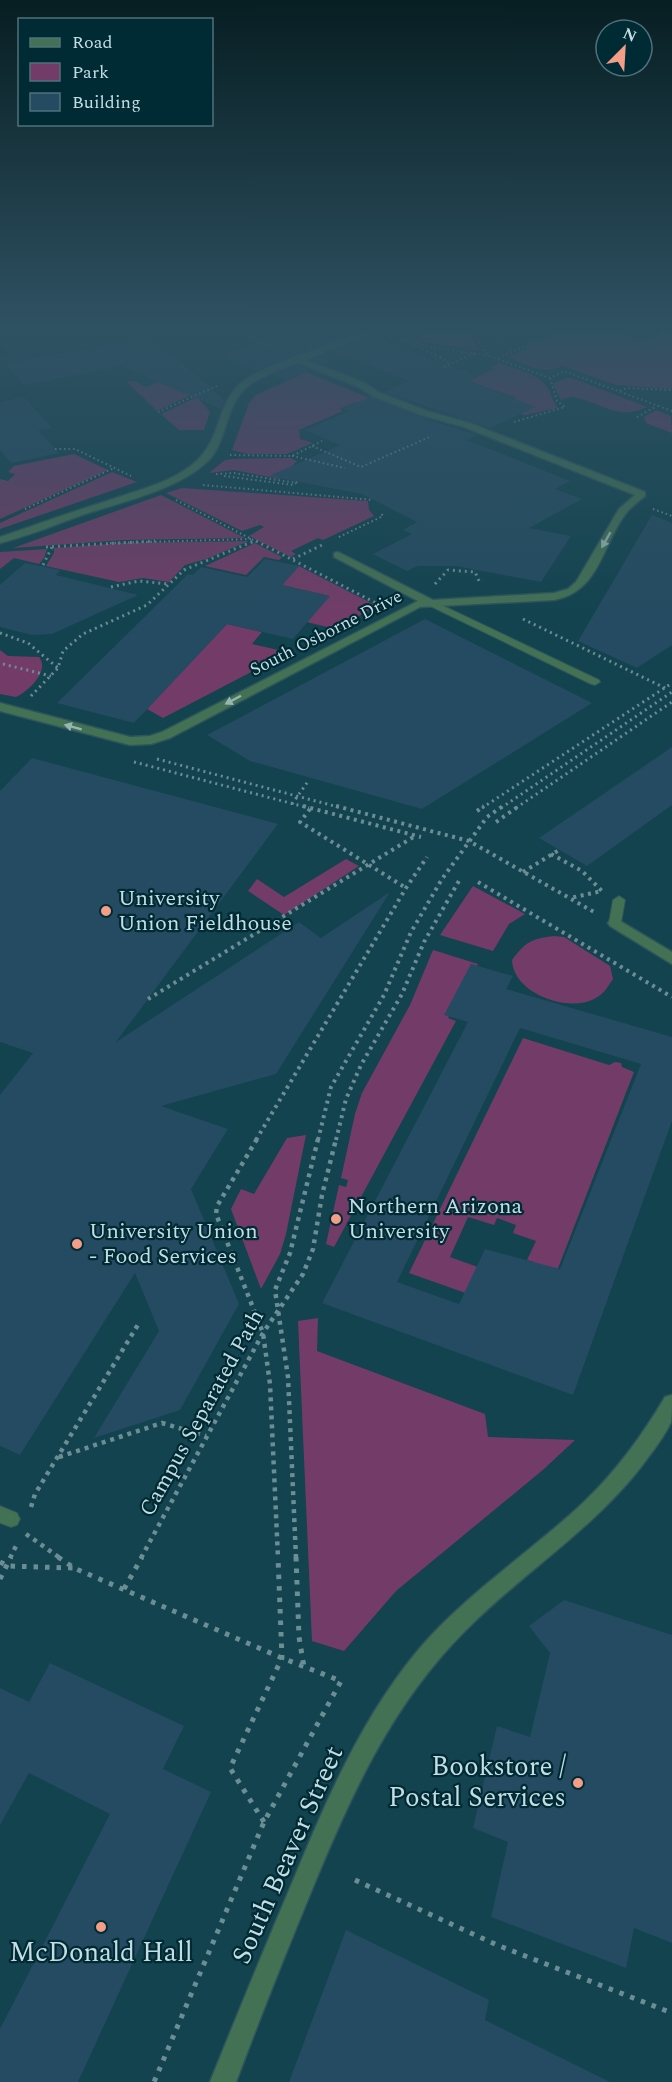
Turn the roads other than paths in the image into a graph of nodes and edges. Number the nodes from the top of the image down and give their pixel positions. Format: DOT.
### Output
graph roads {
  1 [pos="222,428"];
  2 [pos="475,428"];
  3 [pos="0,540"];
  4 [pos="338,555"];
  5 [pos="431,603"];
  6 [pos="596,682"];
  7 [pos="0,707"];
  8 [pos="620,900"];
  9 [pos="615,923"];
  10 [pos="672,959"];
  11 [pos="672,1403"];
  12 [pos="223,2082"];
  1 -- 3 [label="street"];
  2 -- 5 [label="street, South Osborne Drive, one-way"];
  4 -- 5 [label="street"];
  5 -- 6 [label="lane"];
  5 -- 7 [label="street, South Osborne Drive, one-way"];
  8 -- 9 [label="lane"];
  9 -- 10 [label="street"];
  11 -- 12 [label="street, South Beaver Street"];
}
